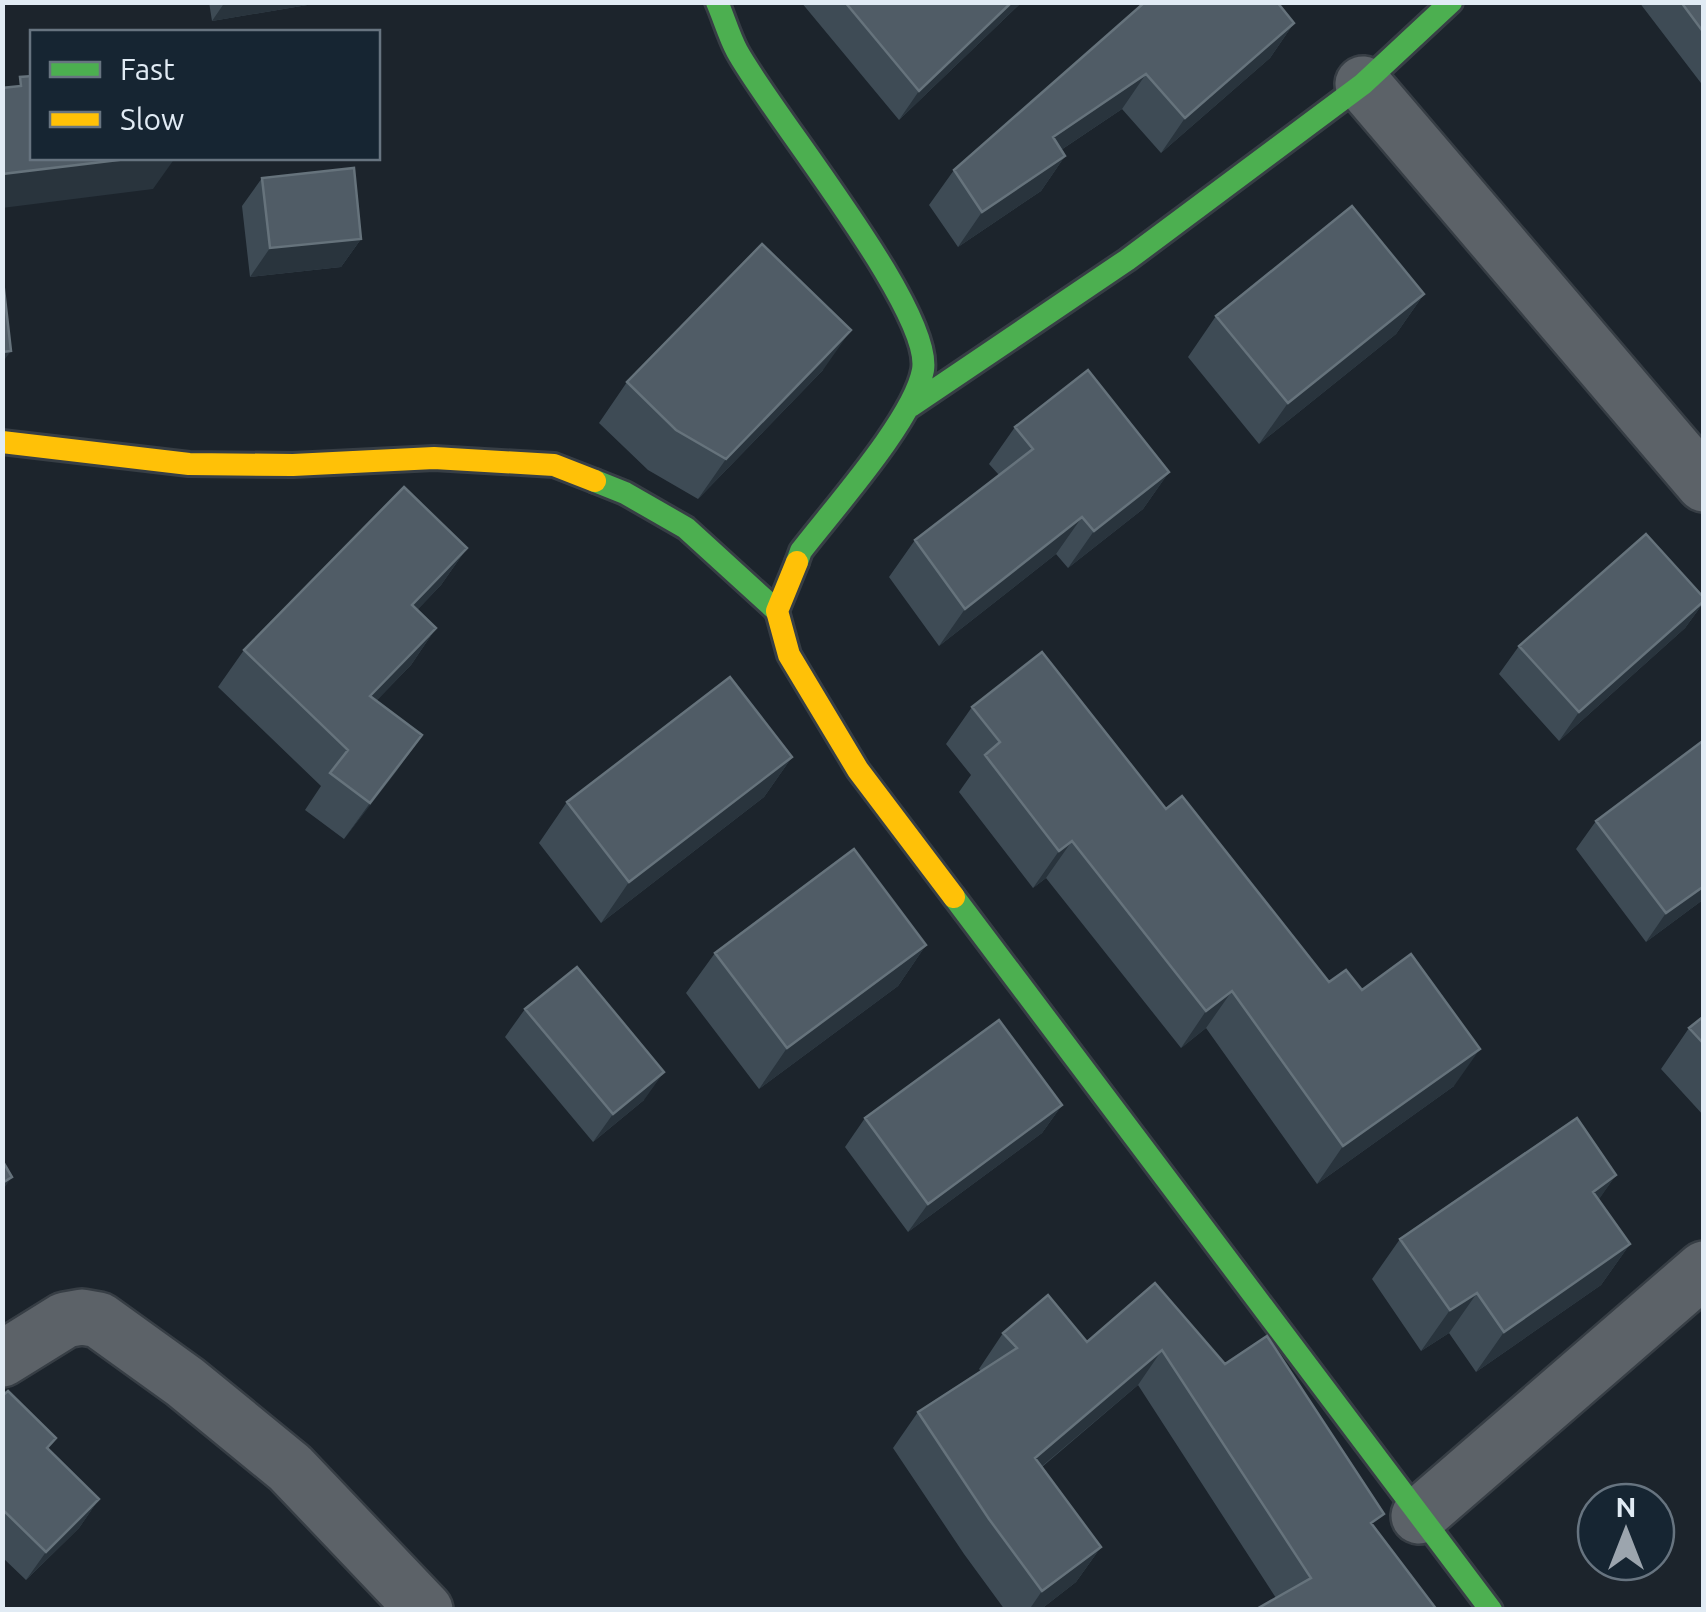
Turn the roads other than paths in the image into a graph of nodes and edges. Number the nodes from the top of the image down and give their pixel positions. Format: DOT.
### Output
graph roads {
  1 [pos="716,2"];
  2 [pos="1450,2"];
  3 [pos="1362,84"];
  4 [pos="911,406"];
  5 [pos="2,442"];
  6 [pos="1704,484"];
  7 [pos="777,611"];
  8 [pos="1704,1270"];
  9 [pos="2,1359"];
  10 [pos="1419,1516"];
  11 [pos="426,1610"];
  12 [pos="1491,1610"];
  1 -- 4 [label="street"];
  2 -- 3 [label="street"];
  3 -- 4 [label="street"];
  3 -- 6 [label="street"];
  4 -- 7 [label="street"];
  5 -- 7 [label="street"];
  7 -- 10 [label="street"];
  8 -- 10 [label="street"];
  9 -- 11 [label="street"];
  10 -- 12 [label="street"];
}
